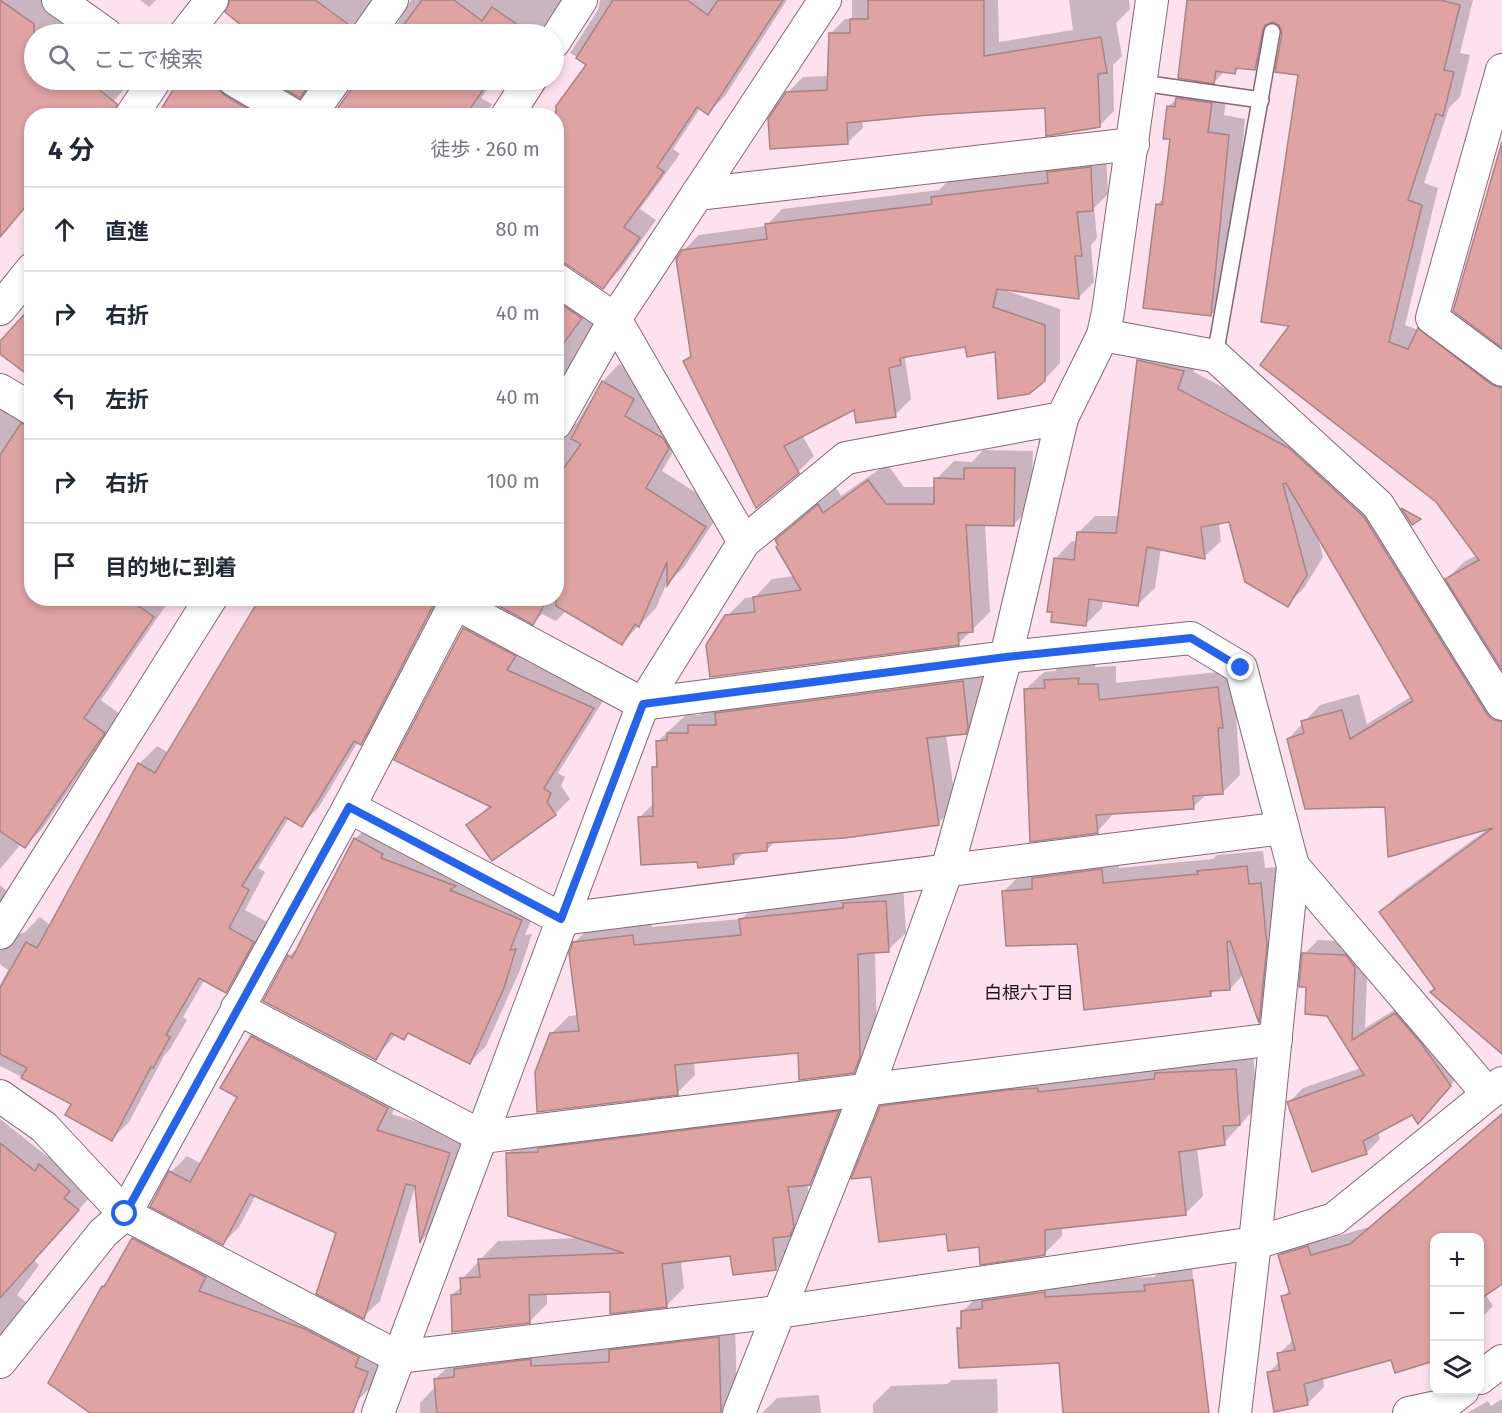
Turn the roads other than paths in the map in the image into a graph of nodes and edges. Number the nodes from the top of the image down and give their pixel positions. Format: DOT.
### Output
graph roads {
  1 [pos="58,0"];
  2 [pos="212,0"];
  3 [pos="392,0"];
  4 [pos="581,0"];
  5 [pos="825,0"];
  6 [pos="1152,0"];
  7 [pos="92,24"];
  8 [pos="193,24"];
  9 [pos="375,24"];
  10 [pos="564,26"];
  11 [pos="1272,33"];
  12 [pos="1502,70"];
  13 [pos="1142,83"];
  14 [pos="148,90"];
  15 [pos="251,90"];
  16 [pos="328,90"];
  17 [pos="524,90"];
  18 [pos="1261,100"];
  19 [pos="136,108"];
  20 [pos="281,108"];
  21 [pos="315,108"];
  22 [pos="512,108"];
  23 [pos="1133,144"];
  24 [pos="697,194"];
  25 [pos="24,279"];
  26 [pos="564,284"];
  27 [pos="0,309"];
  28 [pos="615,319"];
  29 [pos="1103,335"];
  30 [pos="1215,356"];
  31 [pos="1502,370"];
  32 [pos="0,390"];
  33 [pos="24,404"];
  34 [pos="564,409"];
  35 [pos="1062,418"];
  36 [pos="744,542"];
  37 [pos="206,606"];
  38 [pos="454,606"];
  39 [pos="466,606"];
  40 [pos="1006,657"];
  41 [pos="643,704"];
  42 [pos="1502,704"];
  43 [pos="349,807"];
  44 [pos="1283,828"];
  45 [pos="1293,866"];
  46 [pos="947,870"];
  47 [pos="561,919"];
  48 [pos="0,933"];
  49 [pos="237,1008"];
  50 [pos="1275,1039"];
  51 [pos="1495,1088"];
  52 [pos="867,1090"];
  53 [pos="0,1096"];
  54 [pos="483,1137"];
  55 [pos="125,1214"];
  56 [pos="1255,1243"];
  57 [pos="778,1312"];
  58 [pos="398,1357"];
  59 [pos="1502,1361"];
  60 [pos="0,1362"];
  61 [pos="1484,1374"];
  62 [pos="1456,1395"];
  63 [pos="378,1413"];
  64 [pos="739,1413"];
  65 [pos="1234,1413"];
  66 [pos="1409,1413"];
  1 -- 7 [label="street"];
  2 -- 8 [label="street"];
  3 -- 9 [label="street"];
  4 -- 10 [label="street"];
  5 -- 24 [label="street"];
  6 -- 13 [label="street"];
  11 -- 18 [label="lane"];
  12 -- 31 [label="street"];
  13 -- 18 [label="lane"];
  13 -- 23 [label="street"];
  14 -- 19 [label="street"];
  15 -- 20 [label="street"];
  16 -- 21 [label="street"];
  17 -- 22 [label="street"];
  18 -- 30 [label="lane"];
  23 -- 24 [label="street"];
  23 -- 29 [label="street"];
  24 -- 28 [label="street"];
  25 -- 27 [label="street"];
  26 -- 28 [label="street"];
  28 -- 34 [label="street"];
  28 -- 36 [label="street"];
  29 -- 30 [label="street"];
  29 -- 35 [label="street"];
  30 -- 42 [label="street"];
  32 -- 33 [label="street"];
  35 -- 36 [label="street"];
  35 -- 40 [label="street"];
  36 -- 41 [label="street"];
  37 -- 48 [label="street"];
  38 -- 43 [label="street"];
  39 -- 41 [label="street"];
  40 -- 41 [label="street"];
  40 -- 44 [label="street"];
  40 -- 46 [label="street"];
  41 -- 47 [label="street"];
  43 -- 47 [label="street"];
  43 -- 49 [label="street"];
  44 -- 45 [label="street"];
  44 -- 46 [label="street"];
  45 -- 50 [label="street"];
  45 -- 51 [label="street"];
  46 -- 47 [label="street"];
  46 -- 52 [label="street"];
  47 -- 54 [label="street"];
  49 -- 54 [label="street"];
  49 -- 55 [label="street"];
  50 -- 52 [label="street"];
  50 -- 56 [label="street"];
  51 -- 56 [label="street"];
  52 -- 54 [label="street"];
  52 -- 57 [label="street"];
  53 -- 55 [label="street"];
  54 -- 58 [label="street"];
  55 -- 58 [label="street"];
  55 -- 60 [label="street"];
  56 -- 57 [label="street"];
  56 -- 65 [label="street"];
  57 -- 58 [label="street"];
  57 -- 64 [label="street"];
  58 -- 63 [label="street"];
  59 -- 61 [label="street"];
  62 -- 66 [label="street"];
}
